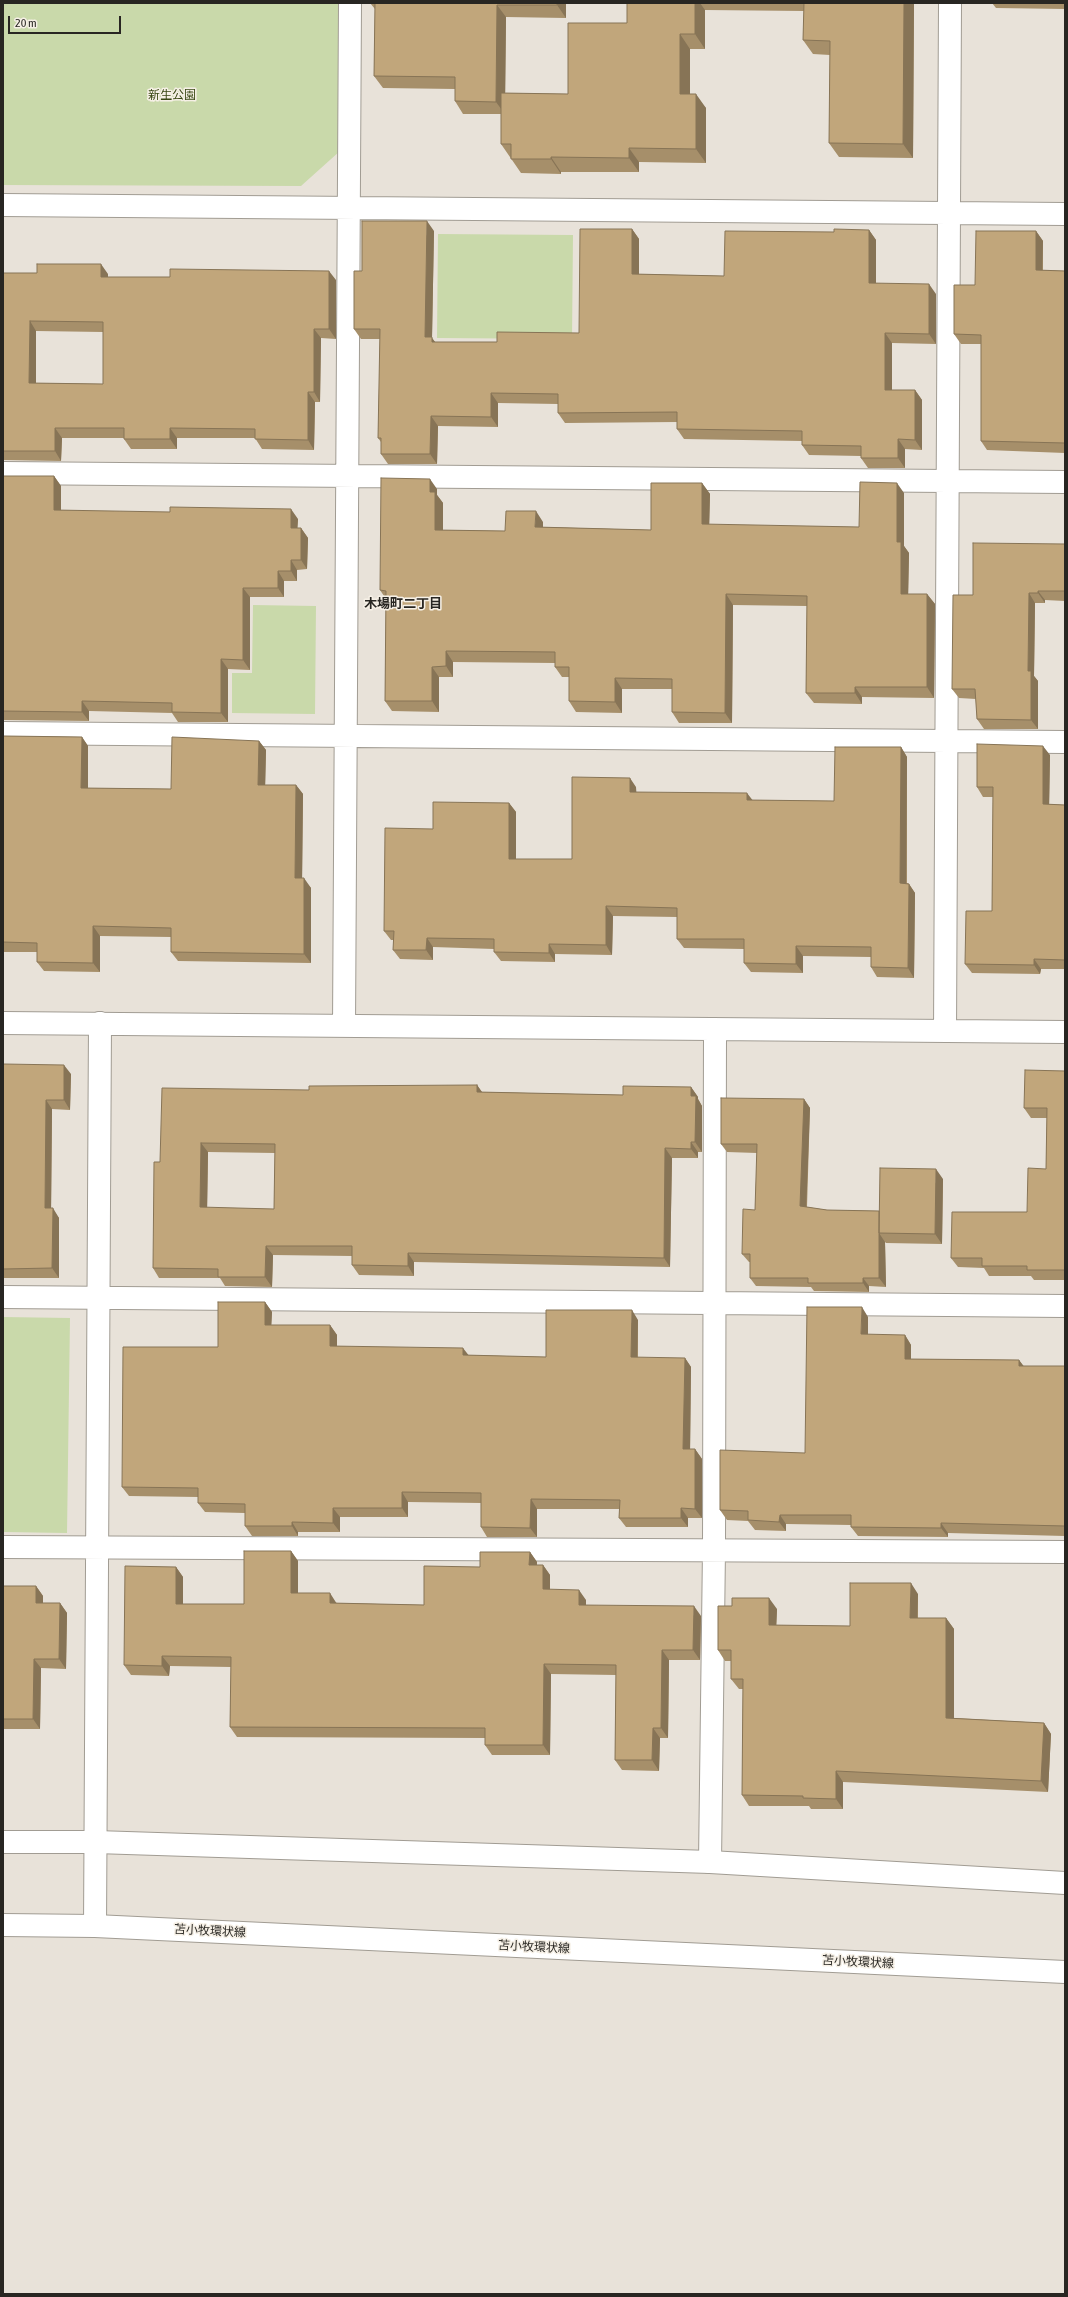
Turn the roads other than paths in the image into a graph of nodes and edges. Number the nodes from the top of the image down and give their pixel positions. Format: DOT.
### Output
graph roads {
  1 [pos="350,3"];
  2 [pos="950,3"];
  3 [pos="3,205"];
  4 [pos="349,208"];
  5 [pos="950,213"];
  6 [pos="1065,214"];
  7 [pos="3,473"];
  8 [pos="347,476"];
  9 [pos="948,481"];
  10 [pos="1065,482"];
  11 [pos="3,733"];
  12 [pos="346,736"];
  13 [pos="946,741"];
  14 [pos="1065,742"];
  15 [pos="3,1023"];
  16 [pos="100,1024"];
  17 [pos="344,1026"];
  18 [pos="715,1029"];
  19 [pos="945,1031"];
  20 [pos="1065,1032"];
  21 [pos="3,1297"];
  22 [pos="99,1298"];
  23 [pos="713,1303"];
  24 [pos="1065,1306"];
  25 [pos="99,1546"];
  26 [pos="3,1547"];
  27 [pos="714,1549"];
  28 [pos="1065,1552"];
  29 [pos="3,1842"];
  30 [pos="96,1842"];
  31 [pos="710,1862"];
  32 [pos="1065,1883"];
  33 [pos="3,1925"];
  34 [pos="95,1926"];
  35 [pos="1065,1972"];
  1 -- 4 [label="street"];
  2 -- 5 [label="street"];
  3 -- 4 [label="street"];
  4 -- 5 [label="street"];
  4 -- 8 [label="street"];
  5 -- 6 [label="street"];
  5 -- 9 [label="street"];
  7 -- 8 [label="street"];
  8 -- 9 [label="street"];
  8 -- 12 [label="street"];
  9 -- 10 [label="street"];
  9 -- 13 [label="street"];
  11 -- 12 [label="street"];
  12 -- 13 [label="street"];
  12 -- 17 [label="street"];
  13 -- 14 [label="street"];
  13 -- 19 [label="street"];
  15 -- 16 [label="street"];
  16 -- 17 [label="street"];
  16 -- 22 [label="street"];
  17 -- 18 [label="street"];
  18 -- 19 [label="street"];
  18 -- 23 [label="street"];
  19 -- 20 [label="street"];
  21 -- 22 [label="street"];
  22 -- 23 [label="street"];
  22 -- 25 [label="street"];
  23 -- 24 [label="street"];
  23 -- 27 [label="street"];
  25 -- 26 [label="street"];
  25 -- 27 [label="street"];
  25 -- 30 [label="street"];
  27 -- 28 [label="street"];
  27 -- 31 [label="street"];
  29 -- 30 [label="street"];
  30 -- 31 [label="street"];
  30 -- 34 [label="street"];
  31 -- 32 [label="street"];
  33 -- 34 [label="street, 苫小牧環状線"];
  34 -- 35 [label="street, 苫小牧環状線"];
}
